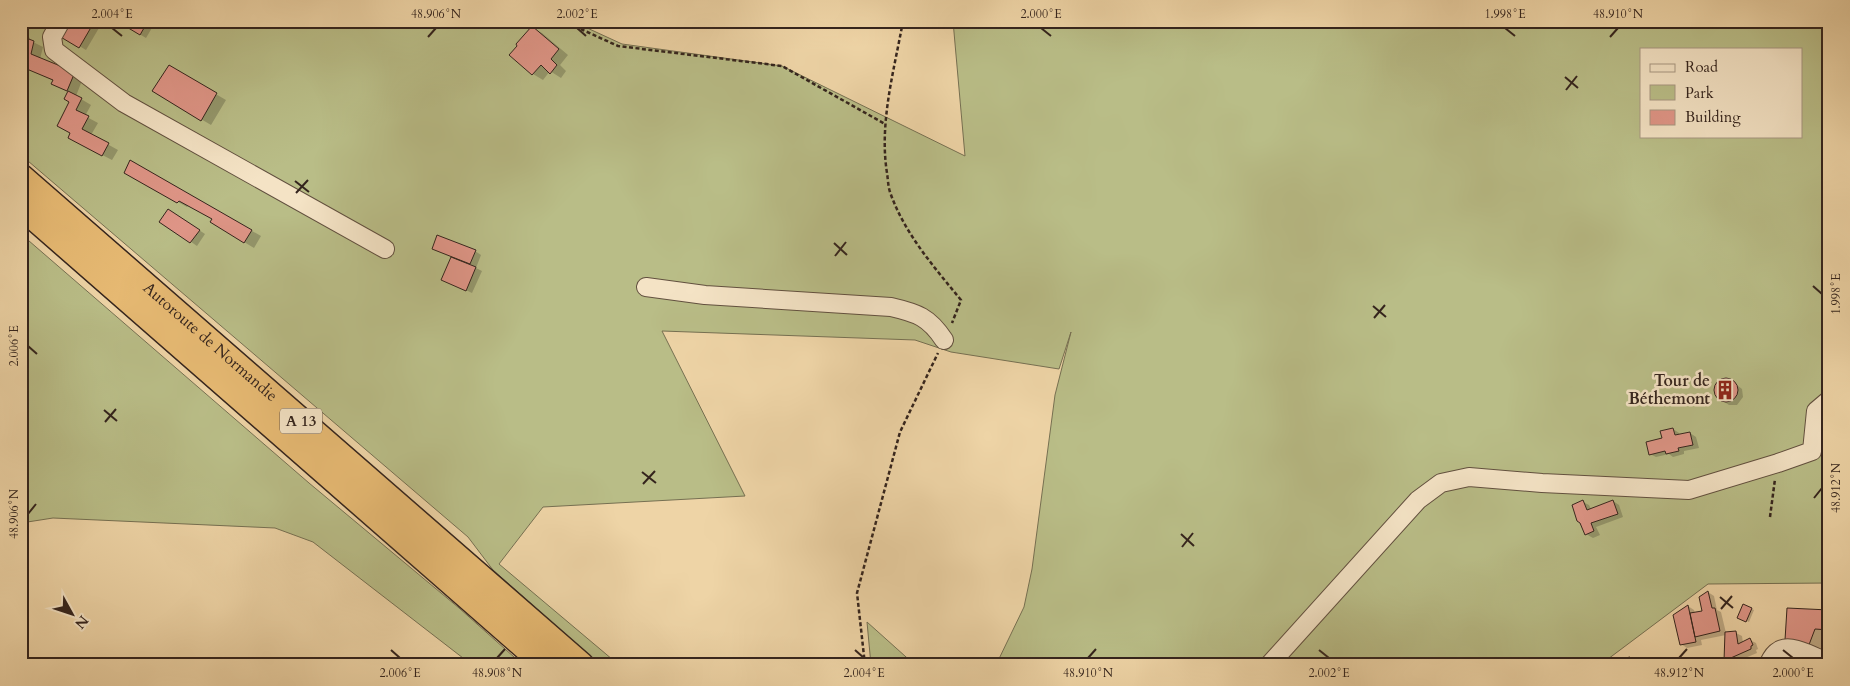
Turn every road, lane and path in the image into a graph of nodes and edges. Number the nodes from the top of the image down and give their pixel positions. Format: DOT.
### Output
graph roads {
  1 [pos="61,21"];
  2 [pos="563,21"];
  3 [pos="904,21"];
  4 [pos="885,124"];
  5 [pos="21,177"];
  6 [pos="21,206"];
  7 [pos="385,249"];
  8 [pos="646,287"];
  9 [pos="944,340"];
  10 [pos="1829,400"];
  11 [pos="1778,463"];
  12 [pos="1770,517"];
  13 [pos="1773,658"];
  14 [pos="1829,663"];
  15 [pos="546,665"];
  16 [pos="580,665"];
  17 [pos="865,665"];
  18 [pos="1269,665"];
  1 -- 7 [label="street"];
  2 -- 4 [label="path"];
  3 -- 4 [label="path"];
  4 -- 9 [label="path"];
  5 -- 16 [label="highway, Autoroute de Normandie / A 13"];
  6 -- 15 [label="highway, Autoroute de Normandie / A 13"];
  8 -- 9 [label="street"];
  9 -- 17 [label="path"];
  10 -- 11 [label="street"];
  11 -- 12 [label="path"];
  11 -- 18 [label="street"];
  13 -- 14 [label="street"];
}
